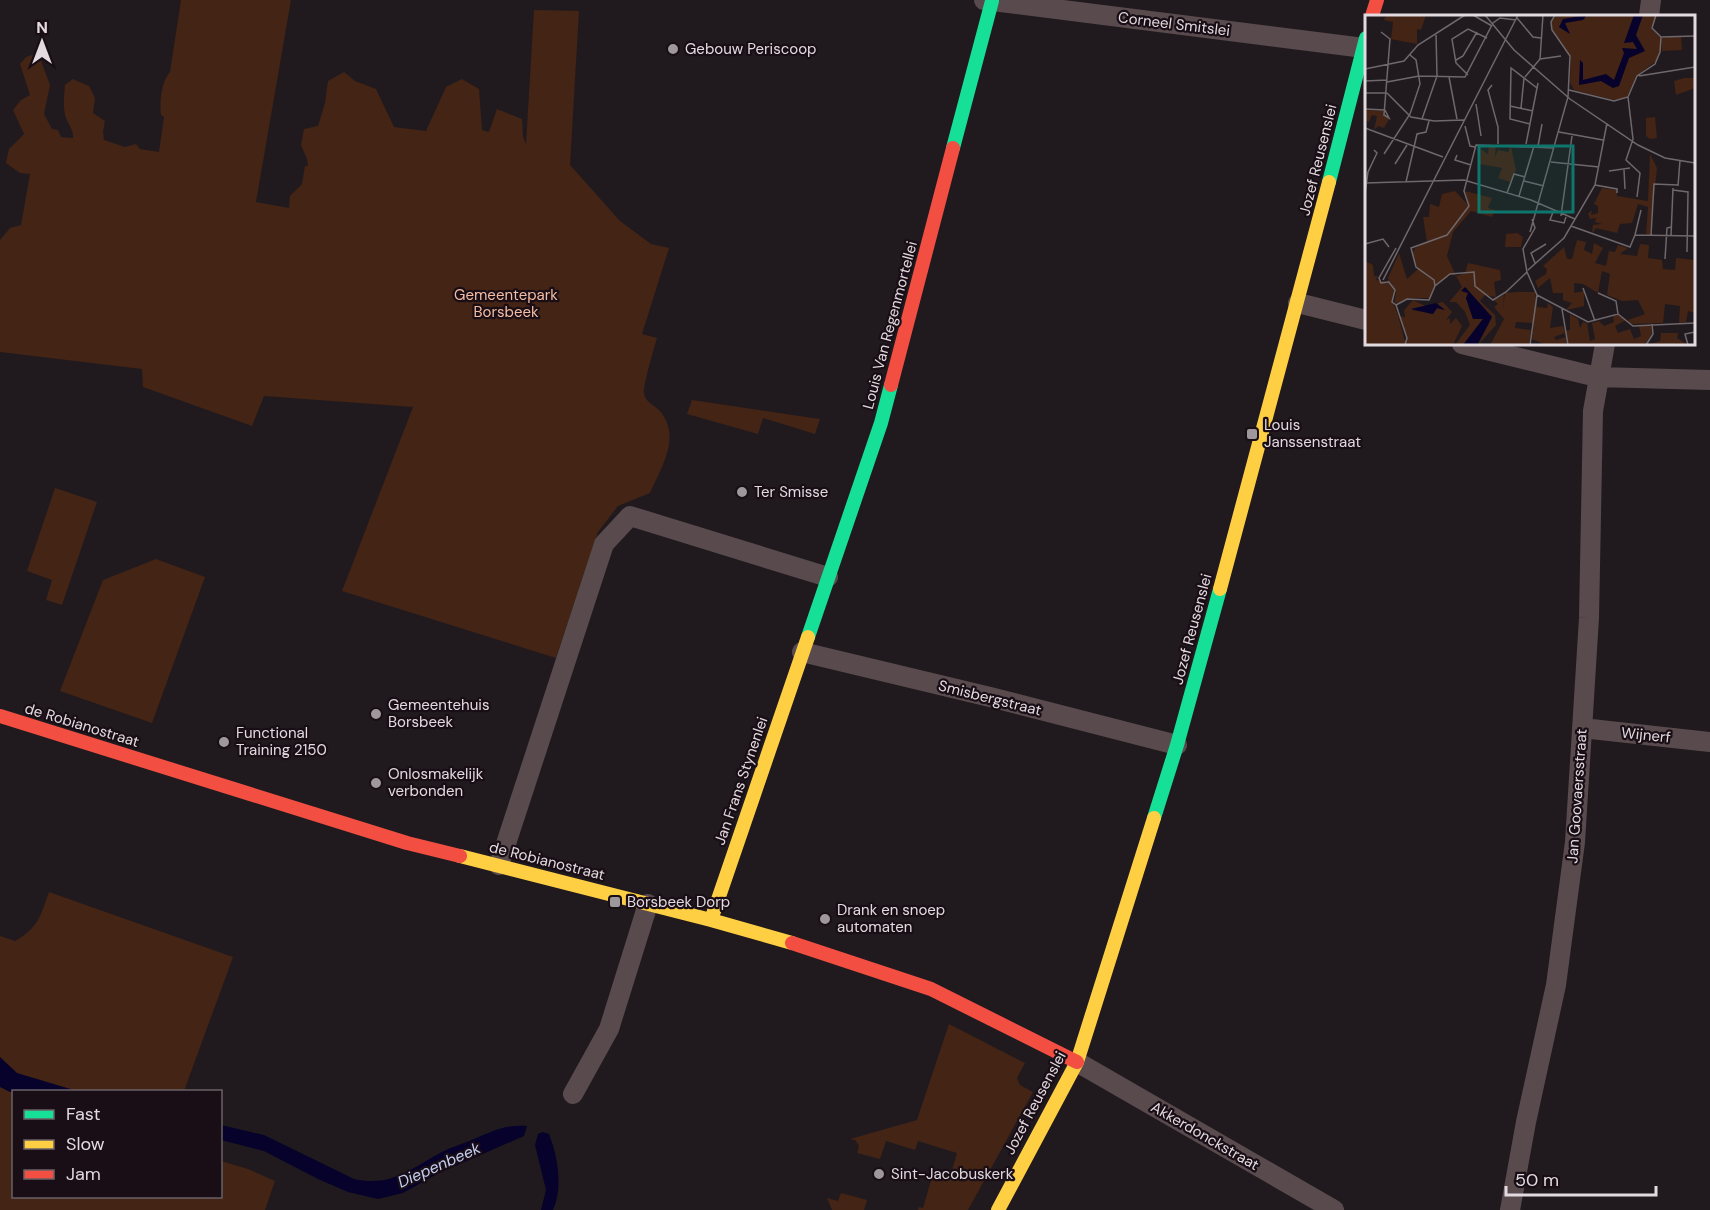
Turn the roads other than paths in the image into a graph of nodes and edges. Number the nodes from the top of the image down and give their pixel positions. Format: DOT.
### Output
graph roads {
  1 [pos="1377,0"];
  2 [pos="1652,0"];
  3 [pos="988,1"];
  4 [pos="1072,5"];
  5 [pos="1372,15"];
  6 [pos="1649,15"];
  7 [pos="1365,43"];
  8 [pos="1299,303"];
  9 [pos="1365,320"];
  10 [pos="1466,345"];
  11 [pos="1605,345"];
  12 [pos="1597,377"];
  13 [pos="1710,380"];
  14 [pos="828,577"];
  15 [pos="802,652"];
  16 [pos="0,716"];
  17 [pos="1582,728"];
  18 [pos="1710,742"];
  19 [pos="1177,745"];
  20 [pos="499,865"];
  21 [pos="648,904"];
  22 [pos="711,920"];
  23 [pos="1077,1062"];
  24 [pos="573,1094"];
  25 [pos="1332,1209"];
  26 [pos="998,1210"];
  27 [pos="1510,1210"];
  1 -- 5 [label="street"];
  2 -- 6 [label="street"];
  3 -- 4 [label="street, Corneel Smitslei"];
  3 -- 14 [label="street, Louis Van Regenmortellei"];
  4 -- 7 [label="street, Corneel Smitslei"];
  7 -- 8 [label="street, Jozef Reusenslei"];
  8 -- 9 [label="street"];
  8 -- 19 [label="street, Jozef Reusenslei"];
  10 -- 12 [label="street"];
  11 -- 12 [label="street, Jan Goovaersstraat"];
  12 -- 13 [label="street"];
  12 -- 17 [label="street, Jan Goovaersstraat"];
  14 -- 15 [label="street, Louis Van Regenmortellei"];
  14 -- 20 [label="street"];
  15 -- 19 [label="street, Smisbergstraat"];
  15 -- 22 [label="street, Jan Frans Stynenlei"];
  16 -- 20 [label="street, de Robianostraat"];
  17 -- 18 [label="street, Wijnerf"];
  17 -- 27 [label="street, Jan Goovaersstraat"];
  19 -- 23 [label="street, Jozef Reusenslei"];
  20 -- 21 [label="street, de Robianostraat"];
  21 -- 22 [label="street, de Robianostraat"];
  21 -- 24 [label="street"];
  22 -- 23 [label="street, de Robianostraat"];
  23 -- 25 [label="street, Akkerdonckstraat"];
  23 -- 26 [label="street, Jozef Reusenslei"];
}
